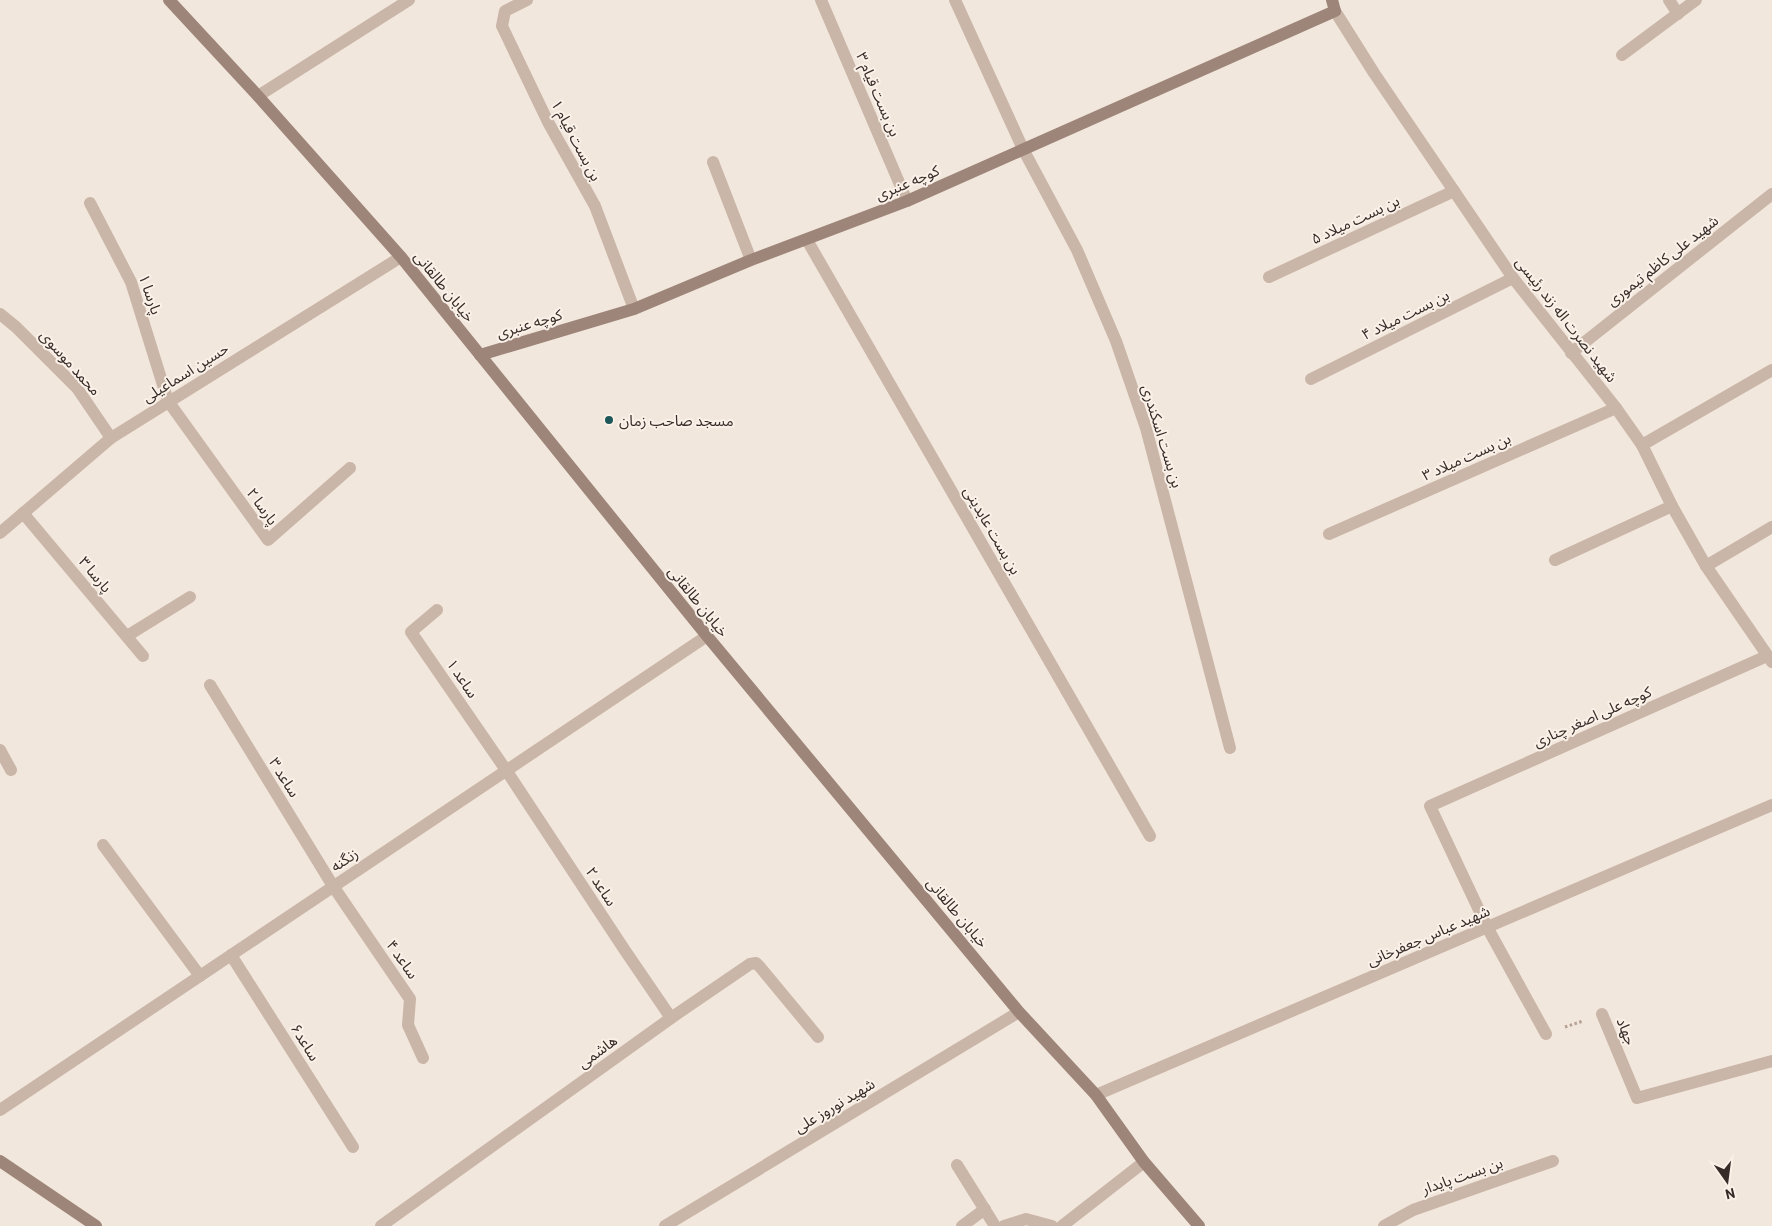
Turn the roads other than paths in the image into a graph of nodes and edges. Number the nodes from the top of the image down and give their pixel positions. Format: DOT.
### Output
graph roads {
  1 [pos="169,0"];
  2 [pos="409,0"];
  3 [pos="527,0"];
  4 [pos="821,0"];
  5 [pos="955,0"];
  6 [pos="1669,0"];
  7 [pos="1696,0"];
  8 [pos="1334,5"];
  9 [pos="1678,14"];
  10 [pos="1622,55"];
  11 [pos="258,96"];
  12 [pos="1023,149"];
  13 [pos="713,162"];
  14 [pos="1454,191"];
  15 [pos="1772,194"];
  16 [pos="907,201"];
  17 [pos="90,203"];
  18 [pos="808,240"];
  19 [pos="401,257"];
  20 [pos="751,260"];
  21 [pos="1269,276"];
  22 [pos="1514,278"];
  23 [pos="634,309"];
  24 [pos="0,314"];
  25 [pos="1572,352"];
  26 [pos="480,355"];
  27 [pos="1772,370"];
  28 [pos="1311,379"];
  29 [pos="168,401"];
  30 [pos="1616,408"];
  31 [pos="111,438"];
  32 [pos="1642,445"];
  33 [pos="350,468"];
  34 [pos="1672,506"];
  35 [pos="23,513"];
  36 [pos="1772,527"];
  37 [pos="0,533"];
  38 [pos="1329,534"];
  39 [pos="1555,560"];
  40 [pos="1706,566"];
  41 [pos="190,597"];
  42 [pos="438,610"];
  43 [pos="127,636"];
  44 [pos="707,636"];
  45 [pos="143,656"];
  46 [pos="1770,659"];
  47 [pos="210,686"];
  48 [pos="1230,748"];
  49 [pos="0,750"];
  50 [pos="10,770"];
  51 [pos="506,770"];
  52 [pos="1772,805"];
  53 [pos="1150,836"];
  54 [pos="103,845"];
  55 [pos="333,886"];
  56 [pos="1487,927"];
  57 [pos="232,955"];
  58 [pos="200,976"];
  59 [pos="1019,1012"];
  60 [pos="1602,1014"];
  61 [pos="671,1018"];
  62 [pos="1546,1034"];
  63 [pos="818,1037"];
  64 [pos="423,1058"];
  65 [pos="1772,1061"];
  66 [pos="1096,1095"];
  67 [pos="0,1110"];
  68 [pos="353,1147"];
  69 [pos="0,1161"];
  70 [pos="1553,1161"];
  71 [pos="1144,1162"];
  72 [pos="957,1165"];
  73 [pos="985,1210"];
  74 [pos="87,1224"];
  75 [pos="380,1226"];
  76 [pos="665,1226"];
  77 [pos="962,1226"];
  78 [pos="995,1226"];
  79 [pos="1004,1226"];
  80 [pos="1052,1226"];
  81 [pos="1062,1226"];
  82 [pos="1199,1226"];
  83 [pos="1384,1226"];
  1 -- 11 [label="main road, خیابان طالقانی"];
  2 -- 11 [label="street"];
  3 -- 23 [label="street, بن بست قیام ۱"];
  4 -- 16 [label="street, بن بست قیام ۳"];
  5 -- 12 [label="street, بن بست اسکندری"];
  6 -- 9 [label="street"];
  7 -- 9 [label="street"];
  8 -- 12 [label="main road, کوچه عنبری"];
  8 -- 14 [label="street, شهید نصرت اله زند رئیسی"];
  9 -- 10 [label="street"];
  11 -- 19 [label="main road, خیابان طالقانی"];
  12 -- 16 [label="main road, کوچه عنبری"];
  12 -- 48 [label="street, بن بست اسکندری"];
  13 -- 20 [label="street"];
  14 -- 21 [label="street, بن بست میلاد ۵"];
  14 -- 22 [label="street, شهید نصرت اله زند رئیسی"];
  15 -- 25 [label="street, شهید علی کاظم تیموری"];
  16 -- 18 [label="main road, کوچه عنبری"];
  17 -- 29 [label="street, پارسا ۱"];
  18 -- 20 [label="main road, کوچه عنبری"];
  18 -- 53 [label="street, بن بست عابدینی"];
  19 -- 26 [label="main road, خیابان طالقانی"];
  19 -- 29 [label="street, حسین اسماعیلی"];
  20 -- 23 [label="main road, کوچه عنبری"];
  22 -- 25 [label="street, شهید نصرت اله زند رئیسی"];
  22 -- 28 [label="street, بن بست میلاد ۴"];
  23 -- 26 [label="main road, کوچه عنبری"];
  24 -- 31 [label="street, محمد موسوی"];
  25 -- 30 [label="street, شهید نصرت اله زند رئیسی"];
  26 -- 44 [label="main road, خیابان طالقانی"];
  27 -- 32 [label="street"];
  29 -- 31 [label="street, حسین اسماعیلی"];
  29 -- 33 [label="street, پارسا ۲"];
  30 -- 32 [label="street, شهید نصرت اله زند رئیسی"];
  30 -- 38 [label="street, بن بست میلاد ۳"];
  31 -- 35 [label="street, حسین اسماعیلی"];
  32 -- 34 [label="street, شهید نصرت اله زند رئیسی"];
  34 -- 39 [label="street"];
  34 -- 40 [label="street, شهید نصرت اله زند رئیسی"];
  35 -- 37 [label="street, حسین اسماعیلی"];
  35 -- 43 [label="street, پارسا ۳"];
  36 -- 40 [label="street"];
  40 -- 46 [label="street, شهید نصرت اله زند رئیسی"];
  41 -- 43 [label="street"];
  42 -- 51 [label="street, ساعد ۱"];
  43 -- 45 [label="street, پارسا ۳"];
  44 -- 51 [label="street, زنگنه"];
  44 -- 59 [label="main road, خیابان طالقانی"];
  46 -- 56 [label="street, کوچه علی اصغر چناری"];
  47 -- 55 [label="street, ساعد ۳"];
  49 -- 50 [label="street"];
  51 -- 55 [label="street, زنگنه"];
  51 -- 61 [label="street, ساعد ۲"];
  52 -- 56 [label="street, شهید عباس جعفرخانی"];
  54 -- 58 [label="street"];
  55 -- 57 [label="street, زنگنه"];
  55 -- 64 [label="street, ساعد ۴"];
  56 -- 62 [label="street"];
  56 -- 66 [label="street, شهید عباس جعفرخانی"];
  57 -- 58 [label="street, زنگنه"];
  57 -- 68 [label="street, ساعد۶"];
  58 -- 67 [label="street, زنگنه"];
  59 -- 66 [label="main road, خیابان طالقانی"];
  59 -- 76 [label="street, شهید نوروز علی"];
  60 -- 65 [label="street, جهاد"];
  61 -- 63 [label="street, هاشمی"];
  61 -- 75 [label="street, هاشمی"];
  66 -- 71 [label="main road, خیابان طالقانی"];
  69 -- 74 [label="main road"];
  70 -- 83 [label="street, بن بست پایدار"];
  71 -- 81 [label="street"];
  71 -- 82 [label="main road, خیابان طالقانی"];
  72 -- 73 [label="street"];
  73 -- 77 [label="street"];
  73 -- 78 [label="street"];
  79 -- 80 [label="street"];
}
